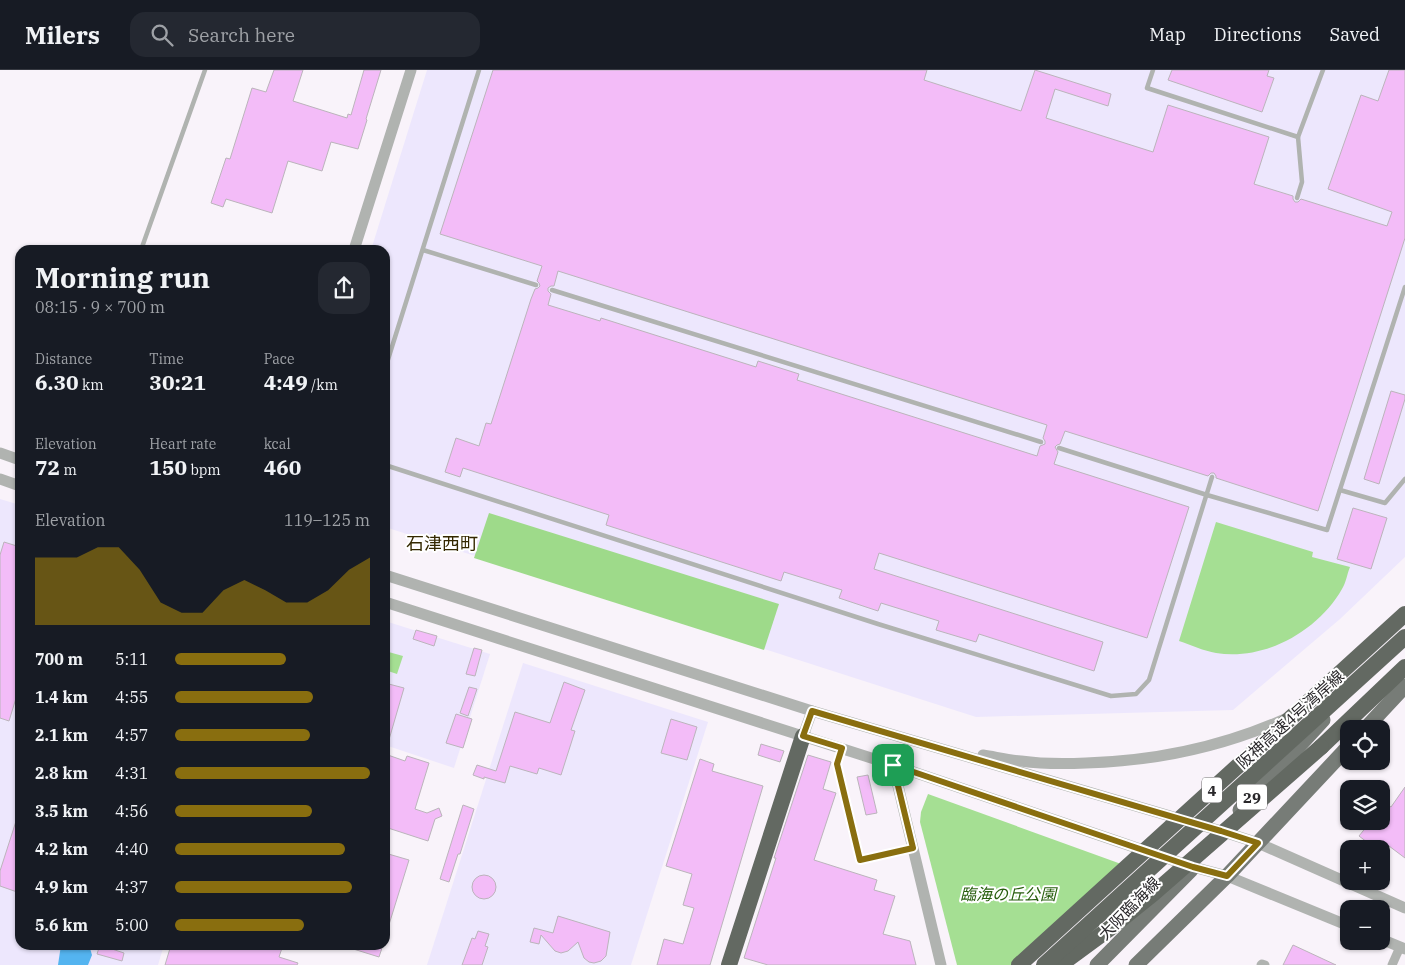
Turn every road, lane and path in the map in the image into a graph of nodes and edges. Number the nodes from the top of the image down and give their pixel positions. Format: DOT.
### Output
graph roads {
  1 [pos="205,70"];
  2 [pos="410,70"];
  3 [pos="479,70"];
  4 [pos="1153,70"];
  5 [pos="1323,70"];
  6 [pos="1298,137"];
  7 [pos="1297,198"];
  8 [pos="143,245"];
  9 [pos="356,245"];
  10 [pos="423,250"];
  11 [pos="536,285"];
  12 [pos="1405,287"];
  13 [pos="552,290"];
  14 [pos="390,353"];
  15 [pos="1041,442"];
  16 [pos="1059,448"];
  17 [pos="0,453"];
  18 [pos="15,458"];
  19 [pos="390,467"];
  20 [pos="1212,477"];
  21 [pos="0,479"];
  22 [pos="1405,479"];
  23 [pos="15,484"];
  24 [pos="1340,490"];
  25 [pos="1207,495"];
  26 [pos="390,577"];
  27 [pos="390,604"];
  28 [pos="1405,614"];
  29 [pos="1405,628"];
  30 [pos="1405,638"];
  31 [pos="1405,667"];
  32 [pos="1405,686"];
  33 [pos="1351,690"];
  34 [pos="812,711"];
  35 [pos="1373,720"];
  36 [pos="803,736"];
  37 [pos="918,742"];
  38 [pos="842,748"];
  39 [pos="1340,756"];
  40 [pos="893,765"];
  41 [pos="1221,831"];
  42 [pos="1258,843"];
  43 [pos="913,848"];
  44 [pos="1193,867"];
  45 [pos="1227,876"];
  46 [pos="1405,908"];
  47 [pos="1340,922"];
  48 [pos="1390,943"];
  49 [pos="1403,948"];
  50 [pos="729,965"];
  51 [pos="941,965"];
  52 [pos="1019,965"];
  53 [pos="1044,965"];
  54 [pos="1060,965"];
  55 [pos="1097,965"];
  56 [pos="1136,965"];
  57 [pos="1260,965"];
  58 [pos="1265,965"];
  59 [pos="1392,965"];
  1 -- 8 [label="lane"];
  2 -- 9 [label="street"];
  3 -- 10 [label="lane"];
  4 -- 6 [label="lane"];
  5 -- 6 [label="lane"];
  6 -- 7 [label="lane"];
  10 -- 11 [label="lane"];
  10 -- 14 [label="lane"];
  12 -- 24 [label="lane"];
  13 -- 15 [label="lane"];
  16 -- 25 [label="lane"];
  17 -- 18 [label="street"];
  19 -- 25 [label="lane"];
  20 -- 25 [label="lane"];
  21 -- 23 [label="street"];
  22 -- 24 [label="lane"];
  24 -- 25 [label="lane"];
  26 -- 34 [label="street"];
  27 -- 36 [label="street"];
  28 -- 52 [label="highway, 阪神高速4号湾岸線 / 4, bridge"];
  29 -- 33 [label="main road, 大阪臨海線 / 29"];
  30 -- 53 [label="highway, 阪神高速4号湾岸線 / 4, bridge"];
  31 -- 54 [label="highway, bridge"];
  32 -- 35 [label="main road"];
  33 -- 37 [label="street"];
  33 -- 41 [label="main road, 大阪臨海線 / 29"];
  34 -- 36 [label="street"];
  34 -- 37 [label="street"];
  36 -- 38 [label="street"];
  36 -- 50 [label="highway"];
  37 -- 41 [label="street"];
  38 -- 40 [label="street"];
  38 -- 43 [label="lane"];
  39 -- 42 [label="main road, 29"];
  40 -- 43 [label="street"];
  40 -- 44 [label="street"];
  41 -- 42 [label="street"];
  41 -- 44 [label="main road, 大阪臨海線 / 29"];
  42 -- 45 [label="main road, 29"];
  42 -- 46 [label="street"];
  43 -- 51 [label="street"];
  44 -- 45 [label="street"];
  44 -- 55 [label="main road, 大阪臨海線 / 29"];
  45 -- 47 [label="street"];
  45 -- 56 [label="main road, 29"];
  48 -- 49 [label="street"];
  49 -- 59 [label="street"];
  57 -- 58 [label="street"];
}
